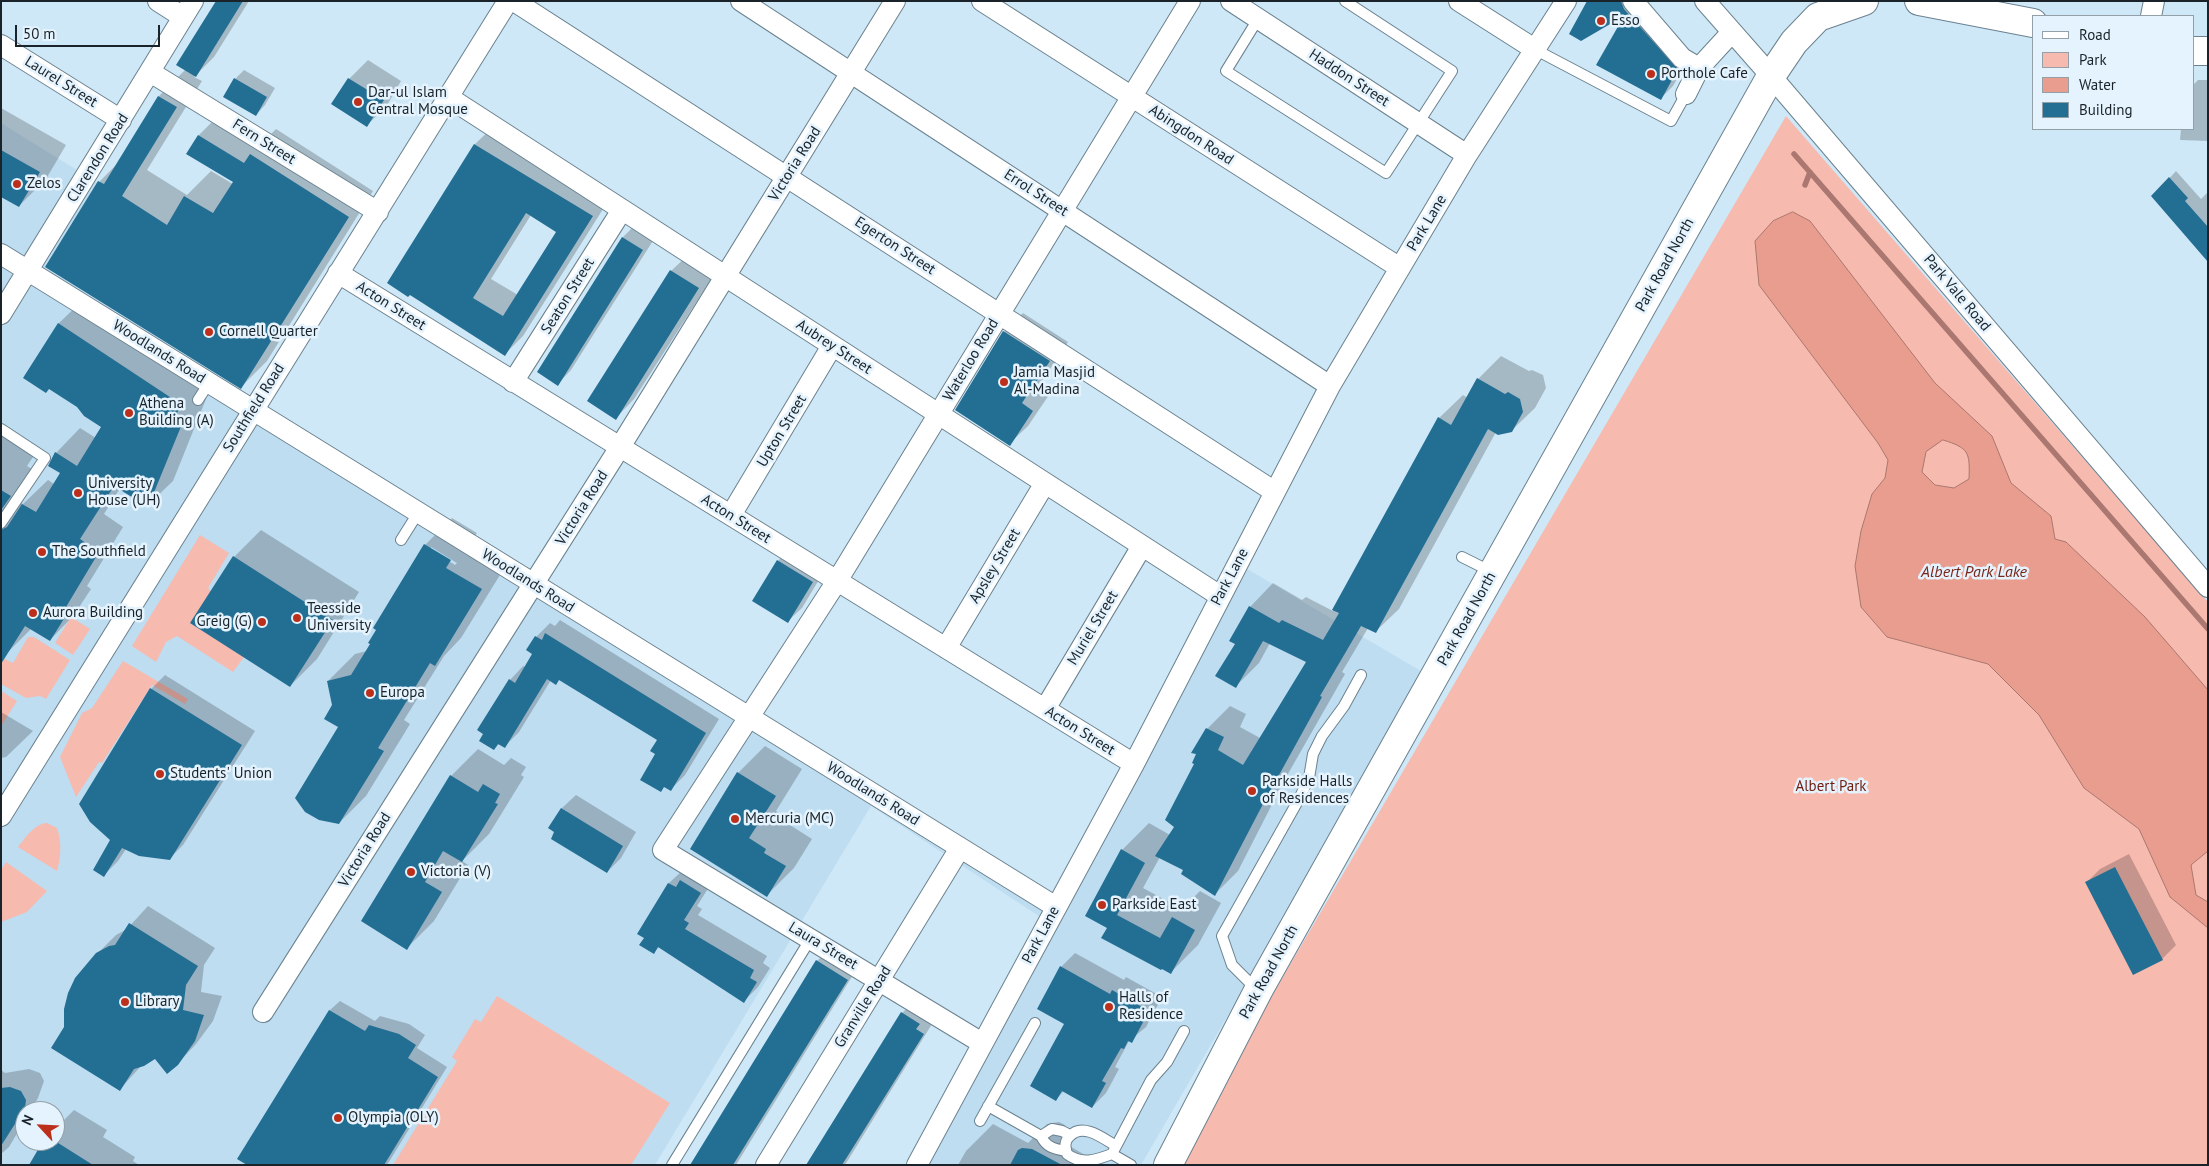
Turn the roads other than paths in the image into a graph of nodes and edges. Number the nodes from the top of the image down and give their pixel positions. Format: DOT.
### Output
graph roads {
  1 [pos="158,1"];
  2 [pos="508,1"];
  3 [pos="514,1"];
  4 [pos="741,1"];
  5 [pos="895,1"];
  6 [pos="982,1"];
  7 [pos="1190,1"];
  8 [pos="1231,1"];
  9 [pos="1345,1"];
  10 [pos="1459,1"];
  11 [pos="1566,1"];
  12 [pos="1633,1"];
  13 [pos="1705,1"];
  14 [pos="1864,1"];
  15 [pos="1919,1"];
  16 [pos="2154,1"];
  17 [pos="188,9"];
  18 [pos="2151,15"];
  19 [pos="1258,19"];
  20 [pos="2032,23"];
  21 [pos="1732,32"];
  22 [pos="1,45"];
  23 [pos="1536,50"];
  24 [pos="2194,51"];
  25 [pos="2208,51"];
  26 [pos="1699,68"];
  27 [pos="150,72"];
  28 [pos="851,72"];
  29 [pos="1771,76"];
  30 [pos="1686,94"];
  31 [pos="448,97"];
  32 [pos="1132,97"];
  33 [pos="121,120"];
  34 [pos="1418,123"];
  35 [pos="1467,155"];
  36 [pos="787,177"];
  37 [pos="622,210"];
  38 [pos="1063,211"];
  39 [pos="378,212"];
  40 [pos="1,254"];
  41 [pos="1400,268"];
  42 [pos="28,271"];
  43 [pos="338,273"];
  44 [pos="725,276"];
  45 [pos="1,314"];
  46 [pos="1000,314"];
  47 [pos="832,346"];
  48 [pos="513,382"];
  49 [pos="209,383"];
  50 [pos="1330,386"];
  51 [pos="198,400"];
  52 [pos="253,410"];
  53 [pos="938,414"];
  54 [pos="1,429"];
  55 [pos="620,447"];
  56 [pos="1045,483"];
  57 [pos="1275,492"];
  58 [pos="418,513"];
  59 [pos="731,516"];
  60 [pos="1,523"];
  61 [pos="400,540"];
  62 [pos="1142,546"];
  63 [pos="1462,557"];
  64 [pos="1493,572"];
  65 [pos="837,581"];
  66 [pos="534,584"];
  67 [pos="2208,587"];
  68 [pos="1220,596"];
  69 [pos="946,648"];
  70 [pos="1361,675"];
  71 [pos="1045,709"];
  72 [pos="750,718"];
  73 [pos="1134,764"];
  74 [pos="1,816"];
  75 [pos="960,848"];
  76 [pos="664,850"];
  77 [pos="1056,907"];
  78 [pos="811,938"];
  79 [pos="879,980"];
  80 [pos="1258,991"];
  81 [pos="263,1012"];
  82 [pos="1035,1023"];
  83 [pos="1184,1032"];
  84 [pos="982,1043"];
  85 [pos="988,1106"];
  86 [pos="980,1120"];
  87 [pos="1070,1135"];
  88 [pos="1041,1136"];
  89 [pos="1066,1150"];
  90 [pos="1114,1150"];
  91 [pos="672,1165"];
  92 [pos="766,1165"];
  93 [pos="917,1165"];
  94 [pos="1131,1165"];
  95 [pos="1168,1165"];
  1 -- 17 [label="street"];
  2 -- 31 [label="street, Southfield Road"];
  3 -- 36 [label="street, Egerton Street"];
  4 -- 28 [label="street, Errol Street"];
  5 -- 28 [label="street, Victoria Road"];
  6 -- 32 [label="street, Abingdon Road"];
  7 -- 32 [label="street, Waterloo Road"];
  8 -- 19 [label="street, Haddon Street"];
  9 -- 34 [label="lane"];
  10 -- 23 [label="street"];
  11 -- 23 [label="street, Park Lane"];
  12 -- 26 [label="street"];
  13 -- 21 [label="street, Park Vale Road"];
  14 -- 29 [label="street, Park Road North"];
  15 -- 20 [label="street"];
  16 -- 18 [label="street"];
  17 -- 27 [label="street, Clarendon Road"];
  19 -- 34 [label="street, Haddon Street"];
  19 -- 34 [label="lane"];
  21 -- 26 [label="street"];
  21 -- 29 [label="street, Park Vale Road"];
  22 -- 33 [label="street, Laurel Street"];
  23 -- 30 [label="lane"];
  23 -- 35 [label="street, Park Lane"];
  24 -- 25 [label="street"];
  26 -- 30 [label="street"];
  27 -- 33 [label="street, Clarendon Road"];
  27 -- 39 [label="street, Fern Street"];
  28 -- 36 [label="street, Victoria Road"];
  28 -- 38 [label="street, Errol Street"];
  29 -- 64 [label="street, Park Road North"];
  29 -- 67 [label="street, Park Vale Road"];
  31 -- 37 [label="street, Aubrey Street"];
  31 -- 39 [label="street, Southfield Road"];
  32 -- 38 [label="street, Waterloo Road"];
  32 -- 41 [label="street, Abingdon Road"];
  33 -- 42 [label="street, Clarendon Road"];
  34 -- 35 [label="street, Haddon Street"];
  35 -- 41 [label="street, Park Lane"];
  36 -- 44 [label="street, Victoria Road"];
  36 -- 46 [label="street, Egerton Street"];
  37 -- 44 [label="street, Aubrey Street"];
  37 -- 48 [label="street, Seaton Street"];
  38 -- 46 [label="street, Waterloo Road"];
  38 -- 50 [label="street, Errol Street"];
  39 -- 43 [label="street, Southfield Road"];
  40 -- 42 [label="street, Woodlands Road"];
  41 -- 50 [label="street, Park Lane"];
  42 -- 45 [label="street, Clarendon Road"];
  42 -- 49 [label="street, Woodlands Road"];
  43 -- 48 [label="street, Acton Street"];
  43 -- 52 [label="street, Southfield Road"];
  44 -- 47 [label="street, Aubrey Street"];
  44 -- 55 [label="street, Victoria Road"];
  46 -- 53 [label="street, Waterloo Road"];
  46 -- 57 [label="street, Egerton Street"];
  47 -- 53 [label="street, Aubrey Street"];
  47 -- 59 [label="street, Upton Street"];
  48 -- 55 [label="street, Acton Street"];
  49 -- 51 [label="lane"];
  49 -- 52 [label="street, Woodlands Road"];
  50 -- 57 [label="street, Park Lane"];
  52 -- 58 [label="street, Woodlands Road"];
  52 -- 74 [label="street, Southfield Road"];
  53 -- 56 [label="street, Aubrey Street"];
  53 -- 65 [label="street, Waterloo Road"];
  54 -- 60 [label="lane"];
  55 -- 59 [label="street, Acton Street"];
  55 -- 66 [label="street, Victoria Road"];
  56 -- 62 [label="street, Aubrey Street"];
  56 -- 69 [label="street, Apsley Street"];
  57 -- 68 [label="street, Park Lane"];
  58 -- 61 [label="lane"];
  58 -- 66 [label="street, Woodlands Road"];
  59 -- 65 [label="street, Acton Street"];
  62 -- 68 [label="street, Aubrey Street"];
  62 -- 71 [label="street, Muriel Street"];
  63 -- 64 [label="lane"];
  64 -- 80 [label="street, Park Road North"];
  65 -- 69 [label="street, Acton Street"];
  65 -- 72 [label="street, Waterloo Road"];
  66 -- 72 [label="street, Woodlands Road"];
  66 -- 81 [label="street, Victoria Road"];
  68 -- 73 [label="street, Park Lane"];
  69 -- 71 [label="street, Acton Street"];
  70 -- 80 [label="lane"];
  71 -- 73 [label="street, Acton Street"];
  72 -- 75 [label="street, Woodlands Road"];
  72 -- 76 [label="street, Waterloo Road"];
  73 -- 77 [label="street, Park Lane"];
  75 -- 77 [label="street, Woodlands Road"];
  75 -- 79 [label="street, Granville Road"];
  76 -- 78 [label="street, Laura Street"];
  77 -- 84 [label="street, Park Lane"];
  78 -- 79 [label="street, Laura Street"];
  78 -- 91 [label="lane"];
  79 -- 84 [label="street, Laura Street"];
  79 -- 92 [label="street, Granville Road"];
  80 -- 95 [label="street, Park Road North"];
  82 -- 85 [label="lane"];
  83 -- 90 [label="lane"];
  84 -- 93 [label="street, Park Lane"];
  85 -- 86 [label="lane"];
  85 -- 88 [label="lane"];
  87 -- 88 [label="lane"];
  87 -- 89 [label="lane"];
  87 -- 90 [label="lane"];
  88 -- 89 [label="lane"];
  89 -- 90 [label="lane"];
  90 -- 94 [label="lane"];
}
